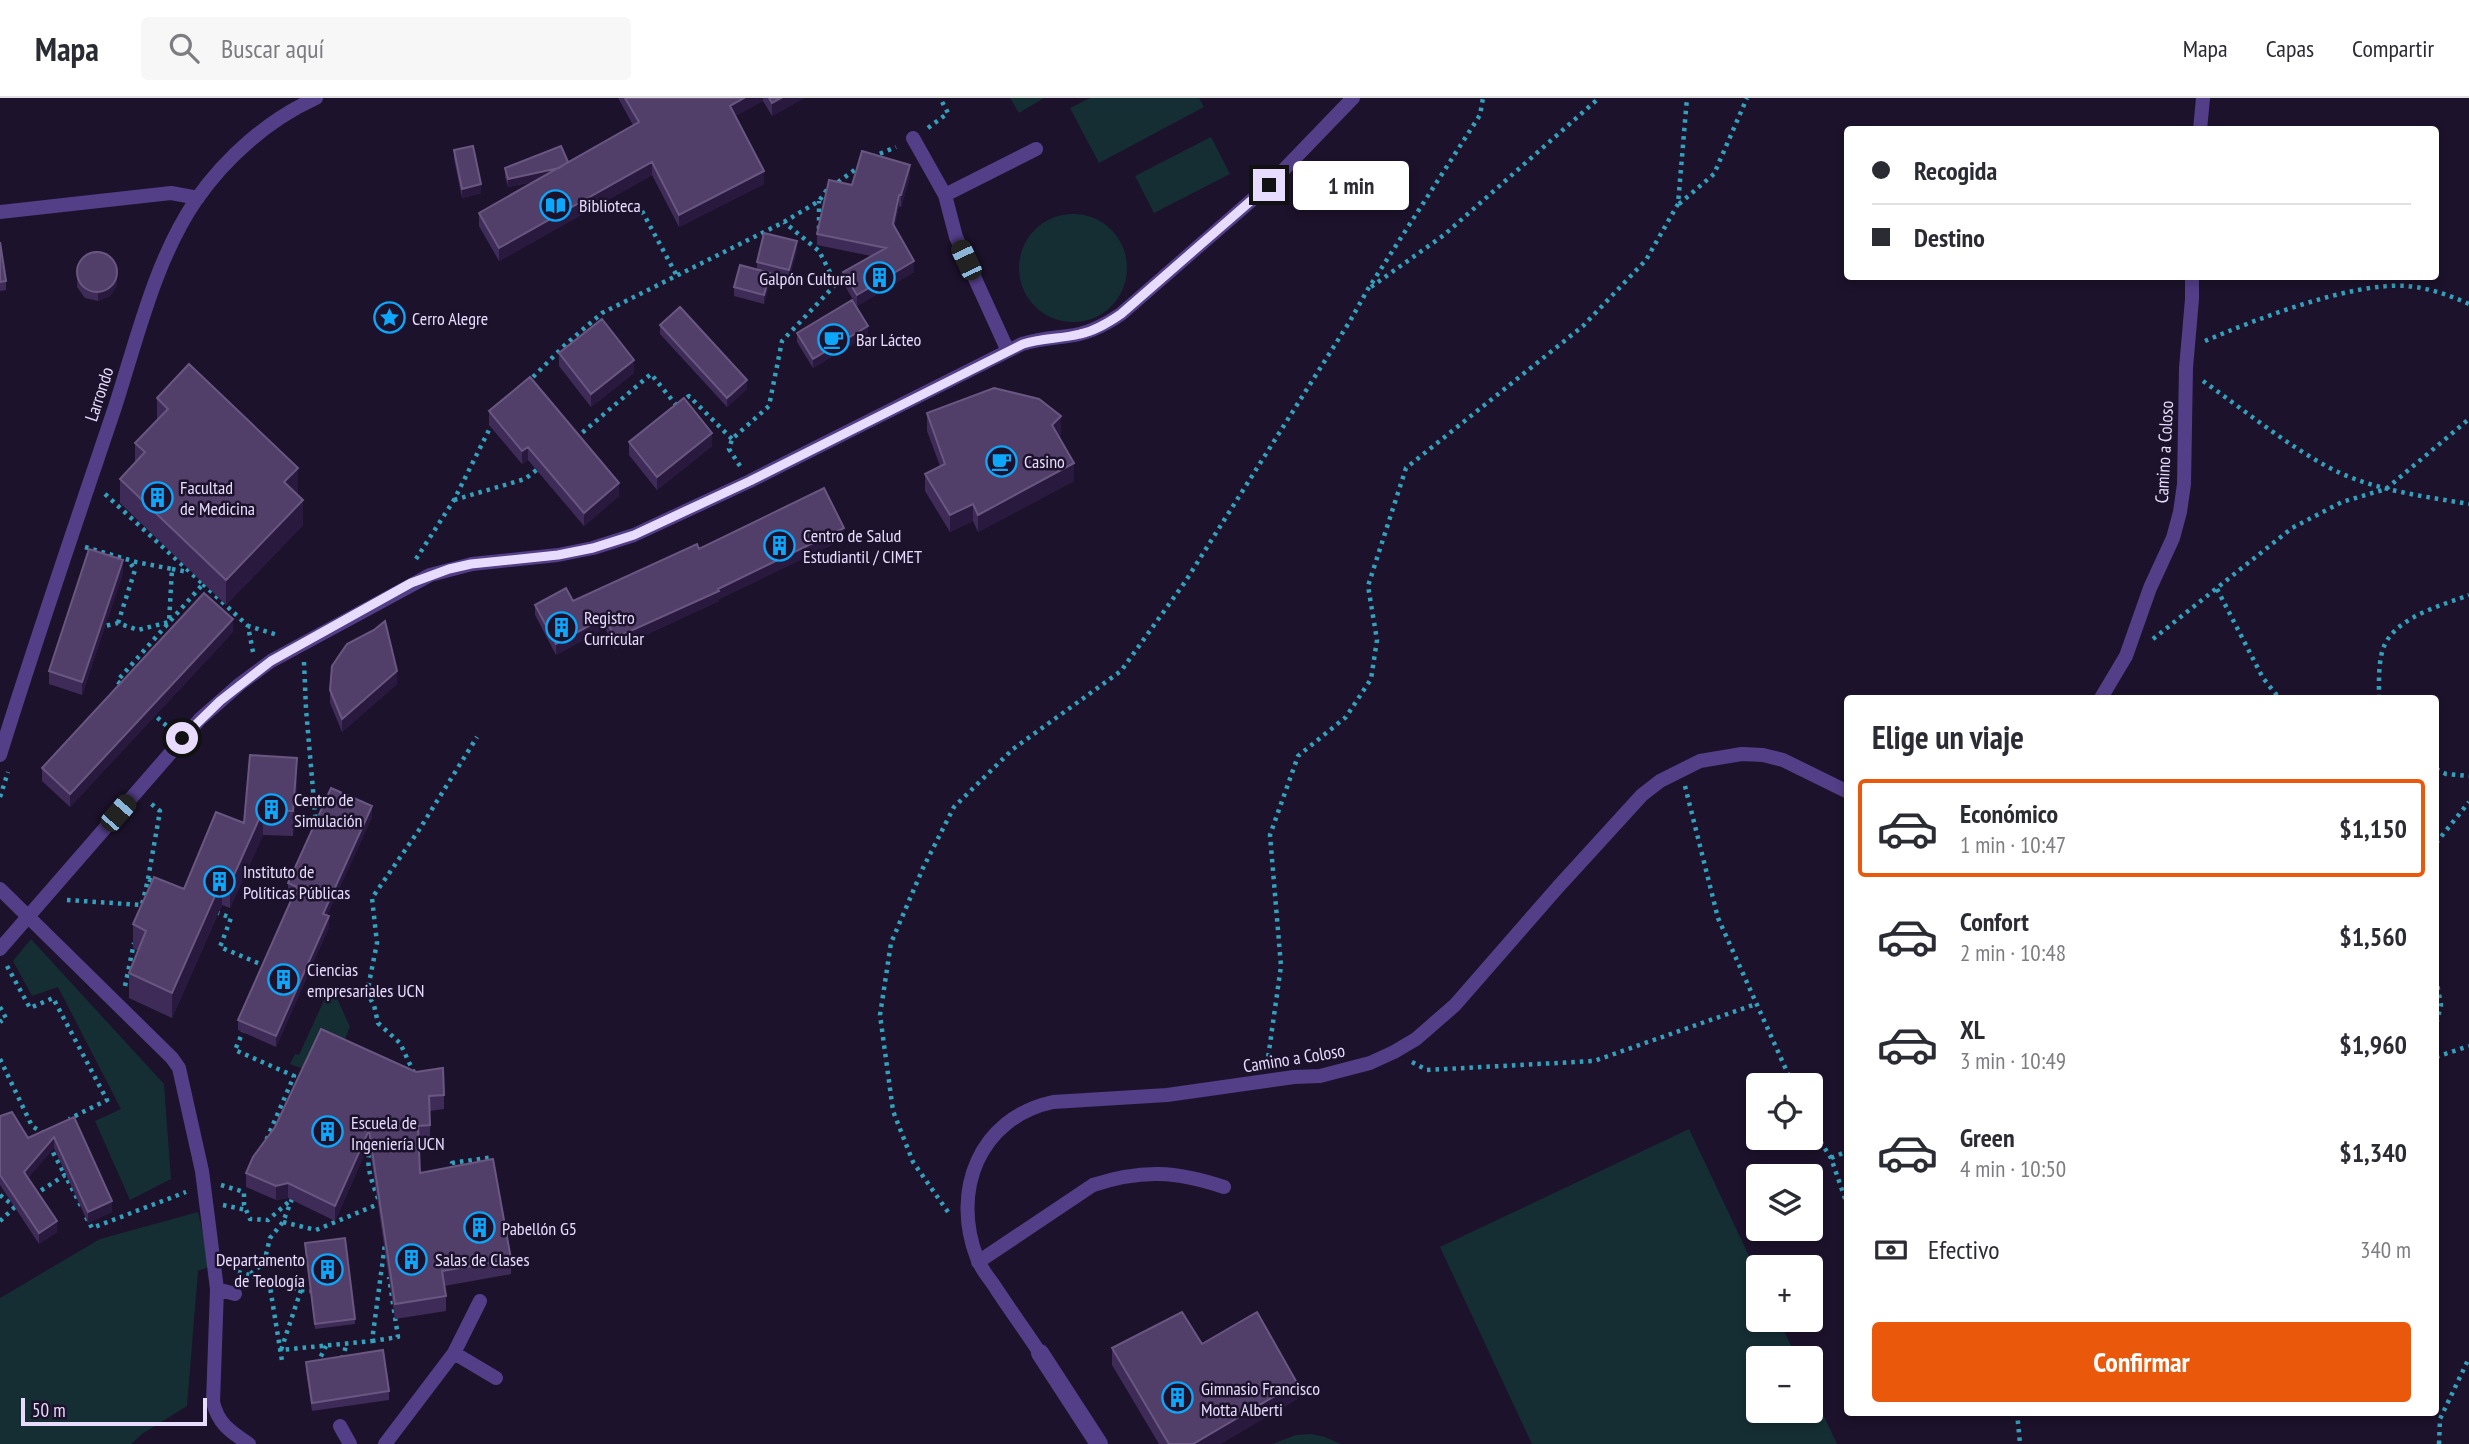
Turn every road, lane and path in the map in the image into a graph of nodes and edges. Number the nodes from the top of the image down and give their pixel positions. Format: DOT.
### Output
graph roads {
  1 [pos="316,98"];
  2 [pos="940,98"];
  3 [pos="1353,98"];
  4 [pos="1483,98"];
  5 [pos="1599,98"];
  6 [pos="1687,98"];
  7 [pos="1747,98"];
  8 [pos="2203,98"];
  9 [pos="2200,126"];
  10 [pos="914,138"];
  11 [pos="1036,149"];
  12 [pos="945,195"];
  13 [pos="198,198"];
  14 [pos="819,201"];
  15 [pos="1678,204"];
  16 [pos="642,211"];
  17 [pos="0,212"];
  18 [pos="784,222"];
  19 [pos="819,251"];
  20 [pos="677,276"];
  21 [pos="2192,280"];
  22 [pos="1368,289"];
  23 [pos="2469,304"];
  24 [pos="2188,349"];
  25 [pos="1008,351"];
  26 [pos="2186,368"];
  27 [pos="522,388"];
  28 [pos="496,418"];
  29 [pos="2469,419"];
  30 [pos="732,439"];
  31 [pos="567,445"];
  32 [pos="546,462"];
  33 [pos="90,480"];
  34 [pos="750,481"];
  35 [pos="2386,489"];
  36 [pos="454,500"];
  37 [pos="2469,504"];
  38 [pos="77,544"];
  39 [pos="129,560"];
  40 [pos="415,560"];
  41 [pos="172,569"];
  42 [pos="191,573"];
  43 [pos="203,584"];
  44 [pos="2217,589"];
  45 [pos="2469,595"];
  46 [pos="169,622"];
  47 [pos="118,624"];
  48 [pos="105,626"];
  49 [pos="248,626"];
  50 [pos="304,642"];
  51 [pos="2126,656"];
  52 [pos="128,691"];
  53 [pos="2103,695"];
  54 [pos="2277,695"];
  55 [pos="2379,695"];
  56 [pos="146,707"];
  57 [pos="477,737"];
  58 [pos="182,738"];
  59 [pos="0,755"];
  60 [pos="1680,769"];
  61 [pos="2439,770"];
  62 [pos="2469,776"];
  63 [pos="1844,790"];
  64 [pos="136,792"];
  65 [pos="2469,802"];
  66 [pos="151,804"];
  67 [pos="143,814"];
  68 [pos="317,835"];
  69 [pos="2439,839"];
  70 [pos="148,880"];
  71 [pos="167,885"];
  72 [pos="0,889"];
  73 [pos="77,890"];
  74 [pos="45,897"];
  75 [pos="69,900"];
  76 [pos="142,905"];
  77 [pos="62,908"];
  78 [pos="208,909"];
  79 [pos="27,917"];
  80 [pos="139,918"];
  81 [pos="136,932"];
  82 [pos="0,949"];
  83 [pos="6,964"];
  84 [pos="269,968"];
  85 [pos="117,976"];
  86 [pos="125,985"];
  87 [pos="134,993"];
  88 [pos="2439,994"];
  89 [pos="114,1001"];
  90 [pos="1756,1004"];
  91 [pos="0,1007"];
  92 [pos="2439,1013"];
  93 [pos="0,1022"];
  94 [pos="245,1026"];
  95 [pos="2469,1046"];
  96 [pos="1394,1052"];
  97 [pos="2439,1056"];
  98 [pos="0,1059"];
  99 [pos="1788,1073"];
  100 [pos="1264,1083"];
  101 [pos="411,1084"];
  102 [pos="64,1122"];
  103 [pos="54,1127"];
  104 [pos="43,1133"];
  105 [pos="374,1142"];
  106 [pos="264,1145"];
  107 [pos="1823,1146"];
  108 [pos="1844,1153"];
  109 [pos="493,1157"];
  110 [pos="1831,1158"];
  111 [pos="65,1175"];
  112 [pos="453,1177"];
  113 [pos="249,1180"];
  114 [pos="215,1185"];
  115 [pos="1224,1187"];
  116 [pos="188,1191"];
  117 [pos="244,1192"];
  118 [pos="0,1195"];
  119 [pos="1844,1195"];
  120 [pos="392,1202"];
  121 [pos="216,1204"];
  122 [pos="380,1204"];
  123 [pos="15,1207"];
  124 [pos="247,1210"];
  125 [pos="381,1215"];
  126 [pos="951,1217"];
  127 [pos="0,1221"];
  128 [pos="283,1222"];
  129 [pos="384,1237"];
  130 [pos="385,1248"];
  131 [pos="978,1262"];
  132 [pos="269,1281"];
  133 [pos="217,1289"];
  134 [pos="301,1290"];
  135 [pos="310,1291"];
  136 [pos="235,1294"];
  137 [pos="480,1301"];
  138 [pos="372,1341"];
  139 [pos="347,1343"];
  140 [pos="326,1346"];
  141 [pos="281,1350"];
  142 [pos="454,1353"];
  143 [pos="1040,1353"];
  144 [pos="2469,1358"];
  145 [pos="282,1361"];
  146 [pos="340,1365"];
  147 [pos="315,1369"];
  148 [pos="496,1378"];
  149 [pos="2017,1416"];
  150 [pos="340,1426"];
  151 [pos="249,1444"];
  152 [pos="350,1444"];
  153 [pos="385,1444"];
  154 [pos="1099,1444"];
  155 [pos="2020,1444"];
  156 [pos="2439,1444"];
  1 -- 13 [label="lane, Larrondo"];
  2 -- 10 [label="path"];
  3 -- 25 [label="lane"];
  4 -- 22 [label="path"];
  5 -- 22 [label="path"];
  6 -- 15 [label="path"];
  7 -- 15 [label="path"];
  8 -- 9 [label="lane"];
  10 -- 12 [label="lane"];
  10 -- 14 [label="path"];
  11 -- 12 [label="lane"];
  12 -- 25 [label="lane"];
  13 -- 17 [label="lane"];
  13 -- 33 [label="lane, Larrondo"];
  14 -- 18 [label="path"];
  14 -- 19 [label="path"];
  15 -- 100 [label="path"];
  16 -- 20 [label="path"];
  18 -- 19 [label="path"];
  18 -- 20 [label="path"];
  19 -- 30 [label="path"];
  20 -- 27 [label="path"];
  21 -- 24 [label="lane, Camino a Coloso"];
  22 -- 126 [label="path"];
  23 -- 24 [label="path"];
  24 -- 26 [label="lane, Camino a Coloso"];
  25 -- 34 [label="lane"];
  26 -- 35 [label="path"];
  26 -- 51 [label="lane, Camino a Coloso"];
  28 -- 36 [label="path"];
  29 -- 35 [label="path"];
  30 -- 31 [label="path"];
  30 -- 34 [label="path"];
  32 -- 36 [label="path"];
  33 -- 42 [label="path"];
  33 -- 59 [label="lane, Larrondo"];
  34 -- 50 [label="lane"];
  35 -- 37 [label="path"];
  35 -- 44 [label="path"];
  36 -- 40 [label="path"];
  38 -- 39 [label="path"];
  39 -- 41 [label="path"];
  39 -- 47 [label="path"];
  41 -- 42 [label="path"];
  41 -- 46 [label="path"];
  42 -- 43 [label="path"];
  43 -- 46 [label="path"];
  43 -- 49 [label="path"];
  44 -- 51 [label="path"];
  44 -- 54 [label="path"];
  45 -- 55 [label="path"];
  46 -- 47 [label="path"];
  46 -- 52 [label="path"];
  47 -- 48 [label="path"];
  50 -- 58 [label="lane"];
  50 -- 68 [label="path"];
  51 -- 53 [label="lane, Camino a Coloso"];
  56 -- 58 [label="path"];
  57 -- 101 [label="path"];
  58 -- 64 [label="lane"];
  60 -- 63 [label="lane, Camino a Coloso"];
  60 -- 90 [label="path"];
  60 -- 96 [label="lane, Camino a Coloso"];
  61 -- 62 [label="path"];
  64 -- 66 [label="path"];
  64 -- 74 [label="lane"];
  65 -- 69 [label="path"];
  66 -- 67 [label="path"];
  66 -- 70 [label="path"];
  70 -- 71 [label="path"];
  70 -- 76 [label="path"];
  72 -- 79 [label="lane"];
  73 -- 75 [label="path"];
  74 -- 75 [label="path"];
  74 -- 79 [label="lane"];
  75 -- 76 [label="path"];
  75 -- 77 [label="path"];
  76 -- 80 [label="path"];
  78 -- 84 [label="path"];
  79 -- 82 [label="lane"];
  79 -- 89 [label="lane"];
  81 -- 86 [label="path"];
  83 -- 102 [label="path"];
  85 -- 86 [label="path"];
  86 -- 87 [label="path"];
  86 -- 89 [label="path"];
  88 -- 92 [label="path"];
  89 -- 133 [label="lane"];
  90 -- 96 [label="path"];
  90 -- 99 [label="path"];
  91 -- 93 [label="path"];
  94 -- 106 [label="path"];
  95 -- 97 [label="path"];
  96 -- 100 [label="lane, Camino a Coloso"];
  98 -- 104 [label="path"];
  100 -- 131 [label="lane, Camino a Coloso"];
  103 -- 104 [label="path"];
  104 -- 111 [label="path"];
  105 -- 122 [label="path"];
  107 -- 110 [label="path"];
  108 -- 110 [label="path"];
  109 -- 112 [label="path"];
  110 -- 119 [label="path"];
  111 -- 116 [label="path"];
  111 -- 123 [label="path"];
  113 -- 117 [label="path"];
  114 -- 117 [label="path"];
  115 -- 131 [label="lane"];
  117 -- 124 [label="path"];
  118 -- 123 [label="path"];
  120 -- 122 [label="path"];
  121 -- 124 [label="path"];
  122 -- 125 [label="path"];
  122 -- 128 [label="path"];
  123 -- 127 [label="path"];
  124 -- 128 [label="path"];
  128 -- 132 [label="path"];
  129 -- 130 [label="path"];
  130 -- 138 [label="path"];
  130 -- 138 [label="path"];
  131 -- 143 [label="lane, Camino a Coloso"];
  132 -- 134 [label="path"];
  132 -- 141 [label="path"];
  133 -- 136 [label="lane"];
  133 -- 151 [label="lane"];
  134 -- 135 [label="path"];
  134 -- 141 [label="path"];
  137 -- 142 [label="lane"];
  138 -- 139 [label="path"];
  139 -- 140 [label="path"];
  139 -- 146 [label="path"];
  140 -- 141 [label="path"];
  140 -- 147 [label="path"];
  141 -- 145 [label="path"];
  142 -- 148 [label="lane"];
  142 -- 153 [label="lane"];
  143 -- 154 [label="street"];
  144 -- 156 [label="path"];
  149 -- 155 [label="path"];
  150 -- 152 [label="lane"];
}
